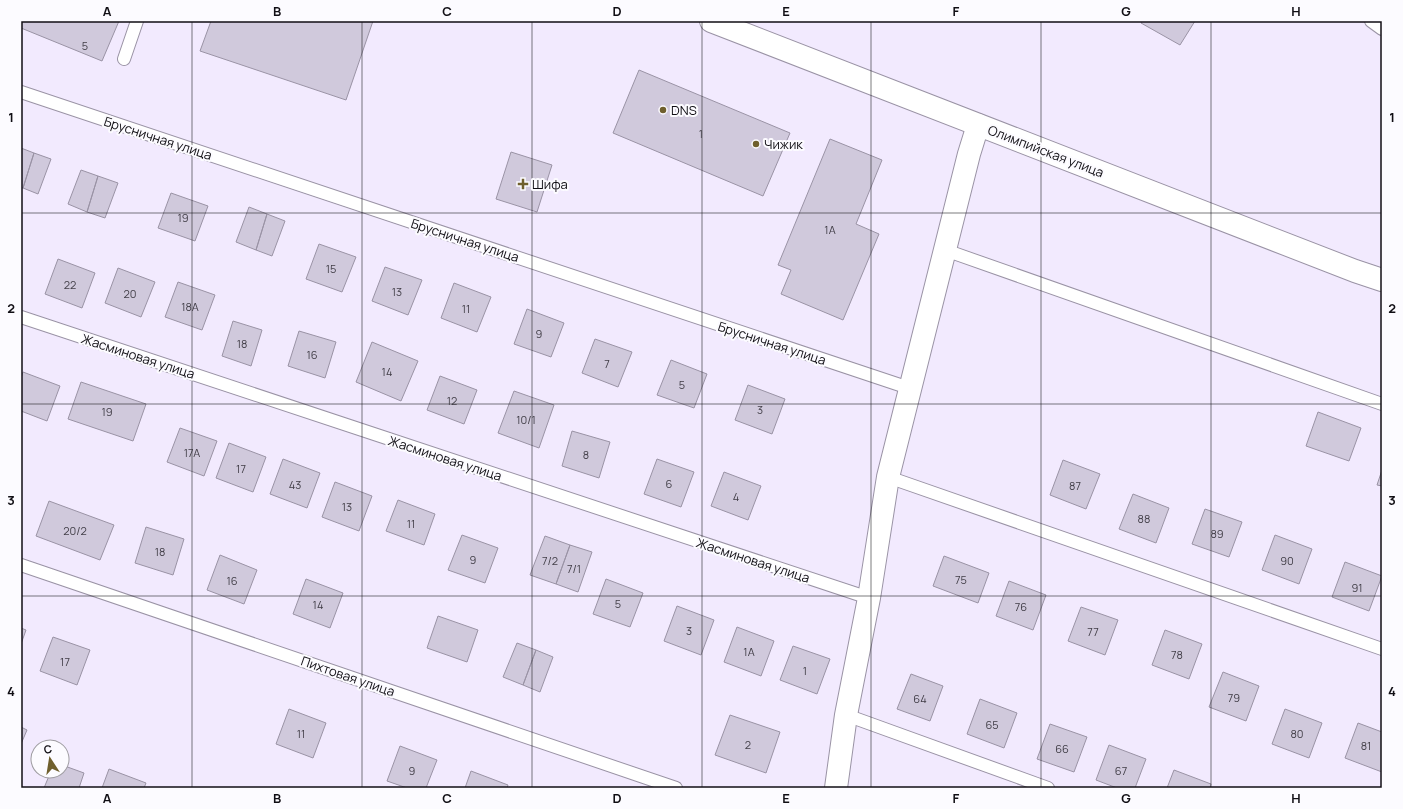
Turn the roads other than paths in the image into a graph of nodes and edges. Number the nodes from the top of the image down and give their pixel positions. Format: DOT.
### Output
graph roads {
  1 [pos="137,21"];
  2 [pos="711,21"];
  3 [pos="1371,21"];
  4 [pos="1382,29"];
  5 [pos="124,59"];
  6 [pos="21,92"];
  7 [pos="978,125"];
  8 [pos="945,250"];
  9 [pos="1382,280"];
  10 [pos="21,317"];
  11 [pos="909,388"];
  12 [pos="1382,404"];
  13 [pos="888,477"];
  14 [pos="21,565"];
  15 [pos="869,598"];
  16 [pos="1382,649"];
  17 [pos="846,715"];
  18 [pos="676,788"];
  19 [pos="836,788"];
  20 [pos="1048,788"];
  1 -- 5 [label="lane"];
  2 -- 7 [label="street, Олимпийская улица"];
  3 -- 4 [label="lane"];
  6 -- 11 [label="lane, Брусничная улица"];
  7 -- 8 [label="street"];
  7 -- 9 [label="street, Олимпийская улица"];
  8 -- 11 [label="street"];
  8 -- 12 [label="lane"];
  10 -- 15 [label="lane, Жасминовая улица"];
  11 -- 13 [label="street"];
  13 -- 15 [label="street"];
  13 -- 16 [label="lane"];
  14 -- 18 [label="lane, Пихтовая улица"];
  15 -- 17 [label="street"];
  17 -- 19 [label="street"];
  17 -- 20 [label="lane"];
}
